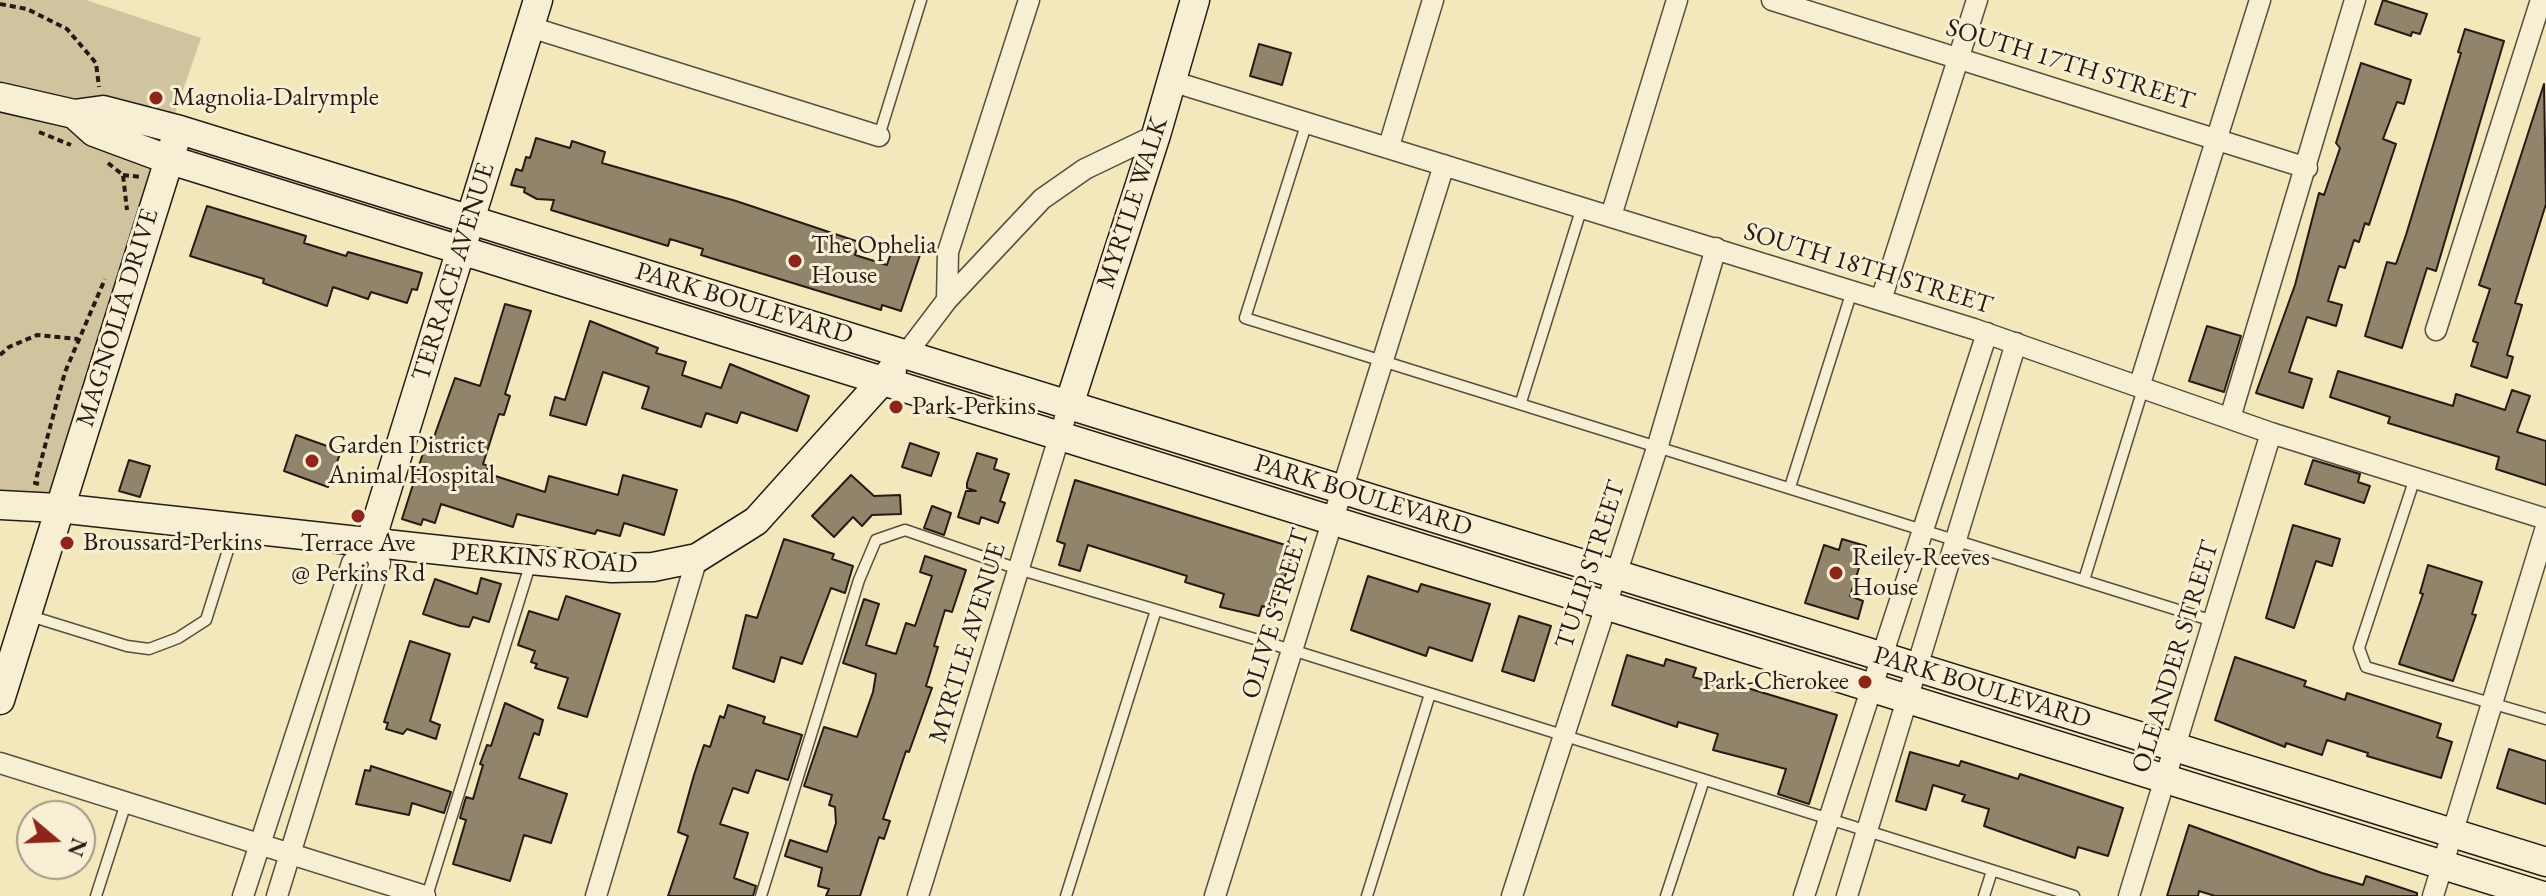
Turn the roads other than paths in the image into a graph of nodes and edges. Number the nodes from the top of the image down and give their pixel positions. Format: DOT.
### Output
graph roads {
  1 [pos="921,0"];
  2 [pos="1029,0"];
  3 [pos="1195,0"];
  4 [pos="1433,0"];
  5 [pos="1677,0"];
  6 [pos="1772,0"];
  7 [pos="1977,0"];
  8 [pos="2260,0"];
  9 [pos="2355,0"];
  10 [pos="534,13"];
  11 [pos="2540,14"];
  12 [pos="1959,57"];
  13 [pos="1171,81"];
  14 [pos="0,97"];
  15 [pos="74,114"];
  16 [pos="1307,122"];
  17 [pos="180,130"];
  18 [pos="1156,135"];
  19 [pos="879,136"];
  20 [pos="2216,138"];
  21 [pos="1389,146"];
  22 [pos="167,159"];
  23 [pos="1444,165"];
  24 [pos="2307,168"];
  25 [pos="1582,207"];
  26 [pos="1611,216"];
  27 [pos="471,220"];
  28 [pos="1716,248"];
  29 [pos="462,249"];
  30 [pos="1852,291"];
  31 [pos="947,300"];
  32 [pos="1881,300"];
  33 [pos="2436,330"];
  34 [pos="1987,333"];
  35 [pos="2016,343"];
  36 [pos="906,354"];
  37 [pos="1383,359"];
  38 [pos="883,380"];
  39 [pos="2141,388"];
  40 [pos="1521,402"];
  41 [pos="1069,405"];
  42 [pos="2230,418"];
  43 [pos="2271,433"];
  44 [pos="1060,435"];
  45 [pos="1658,445"];
  46 [pos="2415,478"];
  47 [pos="1790,487"];
  48 [pos="1343,490"];
  49 [pos="51,497"];
  50 [pos="0,505"];
  51 [pos="2546,519"];
  52 [pos="1333,520"];
  53 [pos="2546,527"];
  54 [pos="234,529"];
  55 [pos="1923,529"];
  56 [pos="1956,539"];
  57 [pos="370,544"];
  58 [pos="697,558"];
  59 [pos="531,560"];
  60 [pos="1018,569"];
  61 [pos="1616,574"];
  62 [pos="2084,580"];
  63 [pos="1606,605"];
  64 [pos="1156,610"];
  65 [pos="26,615"];
  66 [pos="2213,621"];
  67 [pos="1292,650"];
  68 [pos="1882,657"];
  69 [pos="1917,668"];
  70 [pos="1872,687"];
  71 [pos="1430,694"];
  72 [pos="1907,698"];
  73 [pos="0,700"];
  74 [pos="2491,704"];
  75 [pos="2546,719"];
  76 [pos="1562,735"];
  77 [pos="2176,748"];
  78 [pos="0,763"];
  79 [pos="2166,779"];
  80 [pos="1704,780"];
  81 [pos="126,803"];
  82 [pos="1829,820"];
  83 [pos="1867,831"];
  84 [pos="2453,834"];
  85 [pos="258,846"];
  86 [pos="289,856"];
  87 [pos="2546,862"];
  88 [pos="2443,865"];
  89 [pos="1992,871"];
  90 [pos="96,896"];
  91 [pos="243,896"];
  92 [pos="277,896"];
  93 [pos="426,896"];
  94 [pos="596,896"];
  95 [pos="761,896"];
  96 [pos="918,896"];
  97 [pos="1066,896"];
  98 [pos="1215,896"];
  99 [pos="1367,896"];
  100 [pos="1512,896"];
  101 [pos="1666,896"];
  102 [pos="1804,896"];
  103 [pos="1847,896"];
  104 [pos="1984,896"];
  105 [pos="2074,896"];
  106 [pos="2129,896"];
  107 [pos="2433,896"];
  108 [pos="2543,896"];
  1 -- 19 [label="lane"];
  2 -- 31 [label="street"];
  3 -- 13 [label="street, MYRTLE WALK"];
  4 -- 21 [label="street"];
  5 -- 26 [label="street"];
  6 -- 12 [label="street, SOUTH 17TH STREET"];
  7 -- 12 [label="street"];
  8 -- 20 [label="street"];
  9 -- 24 [label="street"];
  10 -- 19 [label="street"];
  10 -- 27 [label="street, TERRACE AVENUE"];
  11 -- 33 [label="street"];
  12 -- 20 [label="street, SOUTH 17TH STREET"];
  12 -- 32 [label="street"];
  13 -- 16 [label="street, SOUTH 18TH STREET"];
  13 -- 18 [label="street, MYRTLE WALK"];
  14 -- 15 [label="street"];
  15 -- 17 [label="street, PARK BOULEVARD"];
  15 -- 22 [label="street"];
  16 -- 21 [label="street, SOUTH 18TH STREET"];
  16 -- 37 [label="lane"];
  17 -- 22 [label="street, MAGNOLIA DRIVE"];
  17 -- 27 [label="street, PARK BOULEVARD"];
  18 -- 31 [label="street, PERKINS ROAD"];
  18 -- 41 [label="street, MYRTLE WALK"];
  20 -- 24 [label="street, SOUTH 17TH STREET"];
  20 -- 39 [label="street"];
  21 -- 23 [label="street, SOUTH 18TH STREET"];
  22 -- 29 [label="street"];
  22 -- 49 [label="street, MAGNOLIA DRIVE"];
  23 -- 25 [label="street, SOUTH 18TH STREET"];
  23 -- 37 [label="street, OLIVE STREET"];
  24 -- 42 [label="street"];
  25 -- 26 [label="street, SOUTH 18TH STREET"];
  25 -- 40 [label="lane"];
  26 -- 28 [label="street, SOUTH 18TH STREET"];
  27 -- 29 [label="street, TERRACE AVENUE"];
  27 -- 36 [label="street, PARK BOULEVARD"];
  28 -- 30 [label="street, SOUTH 18TH STREET"];
  28 -- 45 [label="street, TULIP STREET"];
  29 -- 38 [label="street"];
  29 -- 57 [label="street, TERRACE AVENUE"];
  30 -- 32 [label="street, SOUTH 18TH STREET"];
  30 -- 47 [label="lane"];
  31 -- 36 [label="street, PERKINS ROAD"];
  32 -- 34 [label="street, SOUTH 18TH STREET"];
  34 -- 35 [label="street, SOUTH 18TH STREET"];
  34 -- 55 [label="street"];
  35 -- 39 [label="street, SOUTH 18TH STREET"];
  35 -- 56 [label="street"];
  36 -- 38 [label="street, PERKINS ROAD"];
  36 -- 41 [label="street, PARK BOULEVARD"];
  37 -- 40 [label="lane"];
  37 -- 48 [label="street, OLIVE STREET"];
  38 -- 44 [label="street"];
  38 -- 58 [label="street, PERKINS ROAD"];
  39 -- 42 [label="street, SOUTH 18TH STREET"];
  39 -- 62 [label="lane"];
  40 -- 45 [label="lane"];
  41 -- 44 [label="street, MYRTLE AVENUE"];
  41 -- 48 [label="street, PARK BOULEVARD"];
  42 -- 43 [label="street, SOUTH 18TH STREET"];
  43 -- 46 [label="street, SOUTH 18TH STREET"];
  43 -- 66 [label="street, OLEANDER STREET"];
  44 -- 52 [label="street"];
  44 -- 60 [label="street, MYRTLE AVENUE"];
  45 -- 47 [label="lane"];
  45 -- 61 [label="street, TULIP STREET"];
  46 -- 51 [label="street, SOUTH 18TH STREET"];
  46 -- 74 [label="lane"];
  47 -- 55 [label="lane"];
  48 -- 52 [label="street, OLIVE STREET"];
  48 -- 61 [label="street, PARK BOULEVARD"];
  49 -- 50 [label="street, PERKINS ROAD"];
  49 -- 54 [label="street, PERKINS ROAD"];
  49 -- 65 [label="street, MAGNOLIA DRIVE"];
  52 -- 63 [label="street"];
  52 -- 67 [label="street, OLIVE STREET"];
  53 -- 74 [label="street"];
  54 -- 57 [label="street, PERKINS ROAD"];
  54 -- 65 [label="lane"];
  55 -- 56 [label="lane"];
  55 -- 68 [label="street"];
  56 -- 62 [label="lane"];
  56 -- 69 [label="street"];
  57 -- 59 [label="street, PERKINS ROAD"];
  57 -- 85 [label="street, TERRACE AVENUE"];
  57 -- 86 [label="street, TERRACE AVENUE"];
  58 -- 59 [label="street, PERKINS ROAD"];
  58 -- 94 [label="street"];
  59 -- 93 [label="lane"];
  60 -- 64 [label="lane"];
  60 -- 95 [label="lane"];
  60 -- 96 [label="street, MYRTLE AVENUE"];
  61 -- 63 [label="street, TULIP STREET"];
  61 -- 68 [label="street, PARK BOULEVARD"];
  62 -- 66 [label="lane"];
  63 -- 70 [label="street"];
  63 -- 76 [label="street, TULIP STREET"];
  64 -- 67 [label="lane"];
  64 -- 97 [label="lane"];
  65 -- 73 [label="street, MAGNOLIA DRIVE"];
  66 -- 77 [label="street, OLEANDER STREET"];
  67 -- 71 [label="lane"];
  67 -- 98 [label="street, OLIVE STREET"];
  68 -- 69 [label="street, PARK BOULEVARD"];
  68 -- 70 [label="street"];
  69 -- 72 [label="street"];
  69 -- 77 [label="street, PARK BOULEVARD"];
  70 -- 72 [label="street"];
  70 -- 82 [label="street"];
  71 -- 76 [label="lane"];
  71 -- 99 [label="lane"];
  72 -- 79 [label="street"];
  72 -- 83 [label="street"];
  74 -- 75 [label="lane"];
  74 -- 84 [label="street"];
  76 -- 80 [label="lane"];
  76 -- 100 [label="street, TULIP STREET"];
  77 -- 79 [label="street, OLEANDER STREET"];
  77 -- 84 [label="street, PARK BOULEVARD"];
  78 -- 81 [label="street"];
  79 -- 88 [label="street"];
  79 -- 106 [label="street, OLEANDER STREET"];
  80 -- 82 [label="lane"];
  80 -- 101 [label="lane"];
  81 -- 85 [label="street"];
  81 -- 90 [label="lane"];
  82 -- 83 [label="lane"];
  82 -- 102 [label="street"];
  83 -- 89 [label="lane"];
  83 -- 103 [label="street"];
  84 -- 87 [label="street, PARK BOULEVARD"];
  84 -- 88 [label="street"];
  85 -- 86 [label="street"];
  85 -- 91 [label="street, TERRACE AVENUE"];
  86 -- 92 [label="street, TERRACE AVENUE"];
  86 -- 93 [label="street"];
  88 -- 107 [label="street"];
  88 -- 108 [label="street"];
  89 -- 104 [label="lane"];
  89 -- 105 [label="lane"];
}
